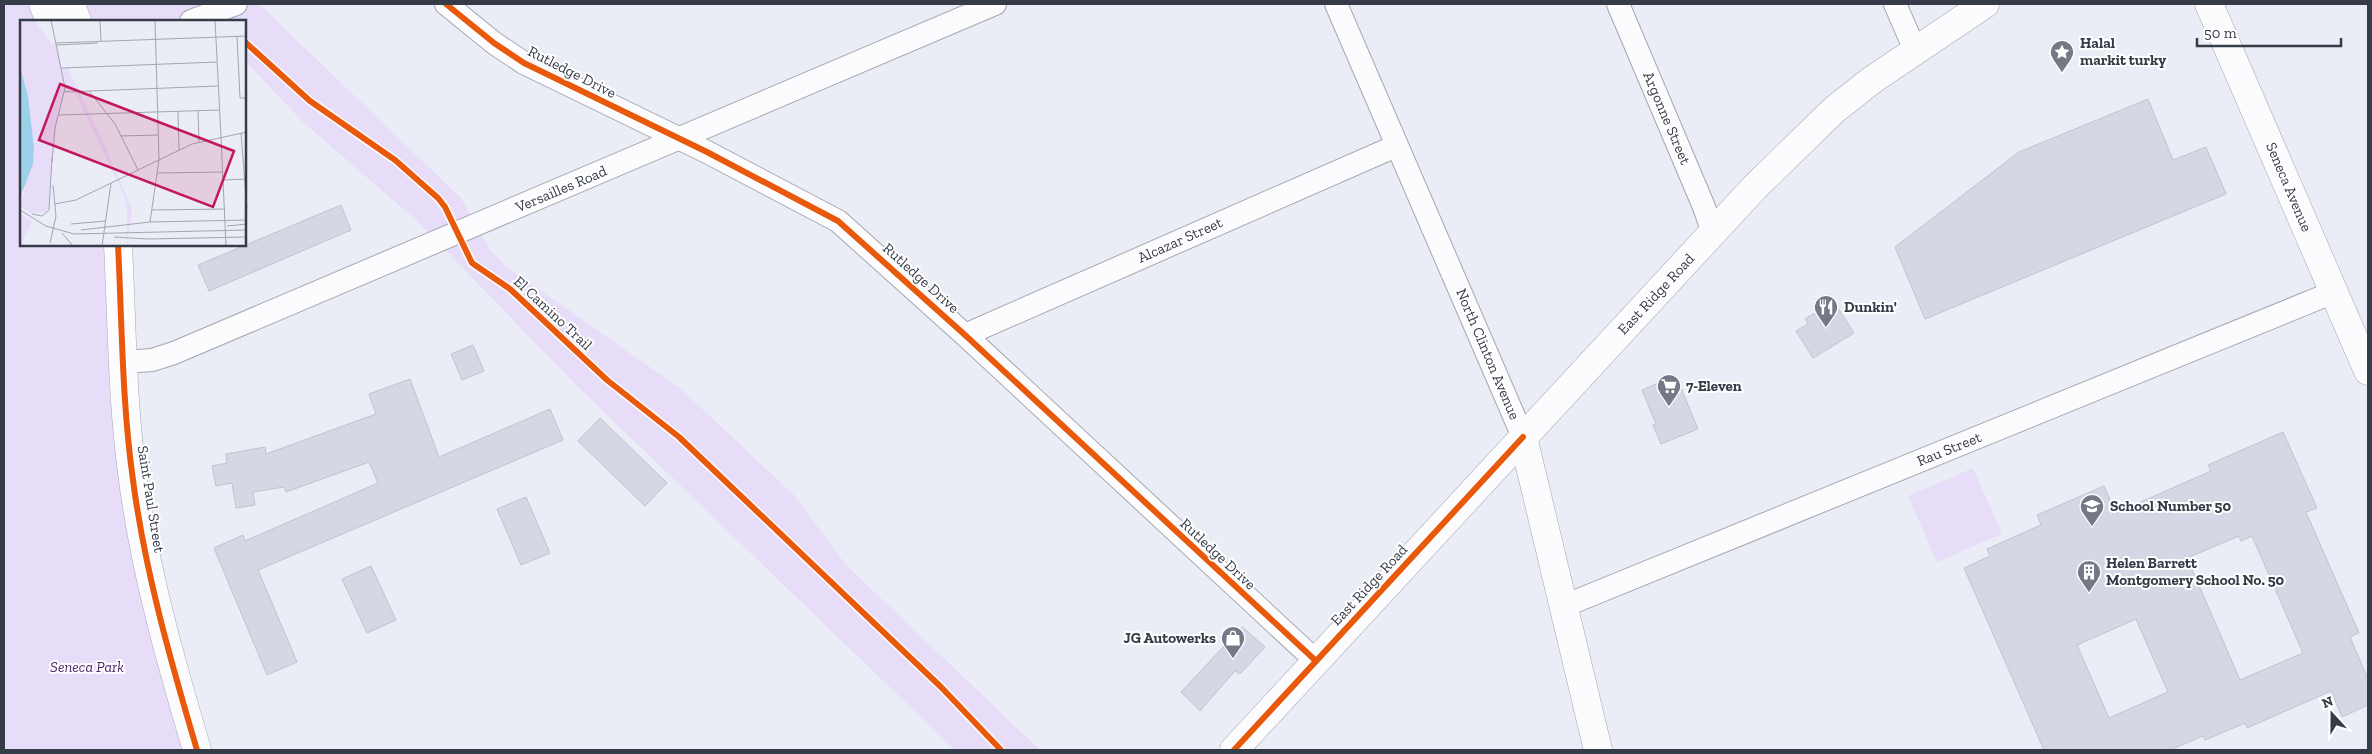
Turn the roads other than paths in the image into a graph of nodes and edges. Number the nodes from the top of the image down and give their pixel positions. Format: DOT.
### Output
graph roads {
  1 [pos="43,4"];
  2 [pos="71,4"];
  3 [pos="236,4"];
  4 [pos="446,4"];
  5 [pos="995,4"];
  6 [pos="1336,4"];
  7 [pos="1618,4"];
  8 [pos="1895,4"];
  9 [pos="1985,4"];
  10 [pos="2209,4"];
  11 [pos="50,20"];
  12 [pos="77,20"];
  13 [pos="194,20"];
  14 [pos="1915,50"];
  15 [pos="679,140"];
  16 [pos="1396,146"];
  17 [pos="1713,233"];
  18 [pos="118,246"];
  19 [pos="2334,292"];
  20 [pos="965,335"];
  21 [pos="124,362"];
  22 [pos="2368,371"];
  23 [pos="1523,437"];
  24 [pos="1564,606"];
  25 [pos="1316,661"];
  26 [pos="197,750"];
  27 [pos="1234,750"];
  28 [pos="1598,750"];
  1 -- 11 [label="main road"];
  2 -- 12 [label="main road"];
  3 -- 13 [label="street"];
  4 -- 15 [label="street, Rutledge Drive"];
  5 -- 15 [label="street, Versailles Road"];
  6 -- 16 [label="street, North Clinton Avenue"];
  7 -- 17 [label="street, Argonne Street"];
  8 -- 14 [label="street"];
  9 -- 14 [label="main road, East Ridge Road"];
  10 -- 19 [label="main road, Seneca Avenue"];
  14 -- 17 [label="main road, East Ridge Road"];
  15 -- 20 [label="street, Rutledge Drive"];
  15 -- 21 [label="street, Versailles Road"];
  16 -- 20 [label="street, Alcazar Street"];
  16 -- 23 [label="street, North Clinton Avenue"];
  17 -- 23 [label="main road, East Ridge Road"];
  18 -- 21 [label="main road, Saint Paul Street"];
  19 -- 22 [label="main road, Seneca Avenue"];
  19 -- 24 [label="street, Rau Street"];
  20 -- 25 [label="street, Rutledge Drive"];
  21 -- 26 [label="main road, Saint Paul Street"];
  23 -- 24 [label="main road, North Clinton Avenue"];
  23 -- 25 [label="main road, East Ridge Road"];
  24 -- 28 [label="main road, North Clinton Avenue"];
  25 -- 27 [label="main road, East Ridge Road"];
}
